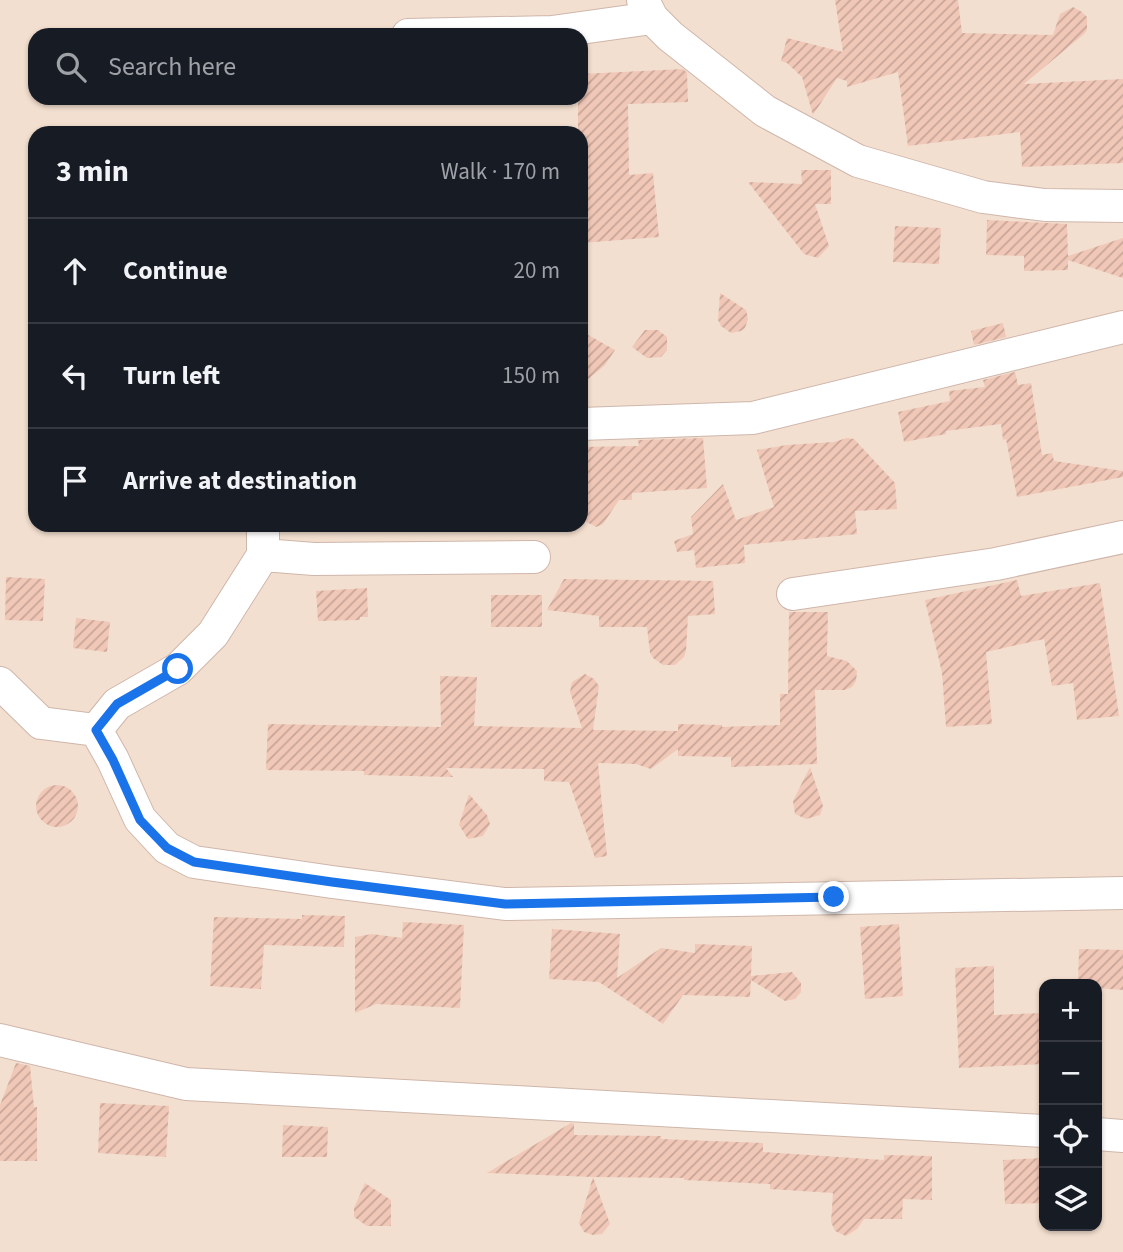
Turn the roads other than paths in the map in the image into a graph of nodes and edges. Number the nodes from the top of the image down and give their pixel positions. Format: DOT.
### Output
graph roads {
  1 [pos="647,9"];
  2 [pos="569,28"];
  3 [pos="1123,206"];
  4 [pos="1123,327"];
  5 [pos="588,424"];
  6 [pos="1123,537"];
  7 [pos="263,540"];
  8 [pos="534,557"];
  9 [pos="793,594"];
  10 [pos="0,683"];
  11 [pos="96,730"];
  12 [pos="1123,893"];
  13 [pos="0,1040"];
  14 [pos="1039,1131"];
  15 [pos="1102,1134"];
  16 [pos="1123,1136"];
  1 -- 2 [label="street"];
  1 -- 3 [label="street"];
  4 -- 5 [label="street"];
  6 -- 9 [label="street"];
  7 -- 8 [label="street"];
  7 -- 11 [label="street"];
  10 -- 11 [label="street"];
  11 -- 12 [label="street"];
  13 -- 14 [label="street"];
  15 -- 16 [label="street"];
}
